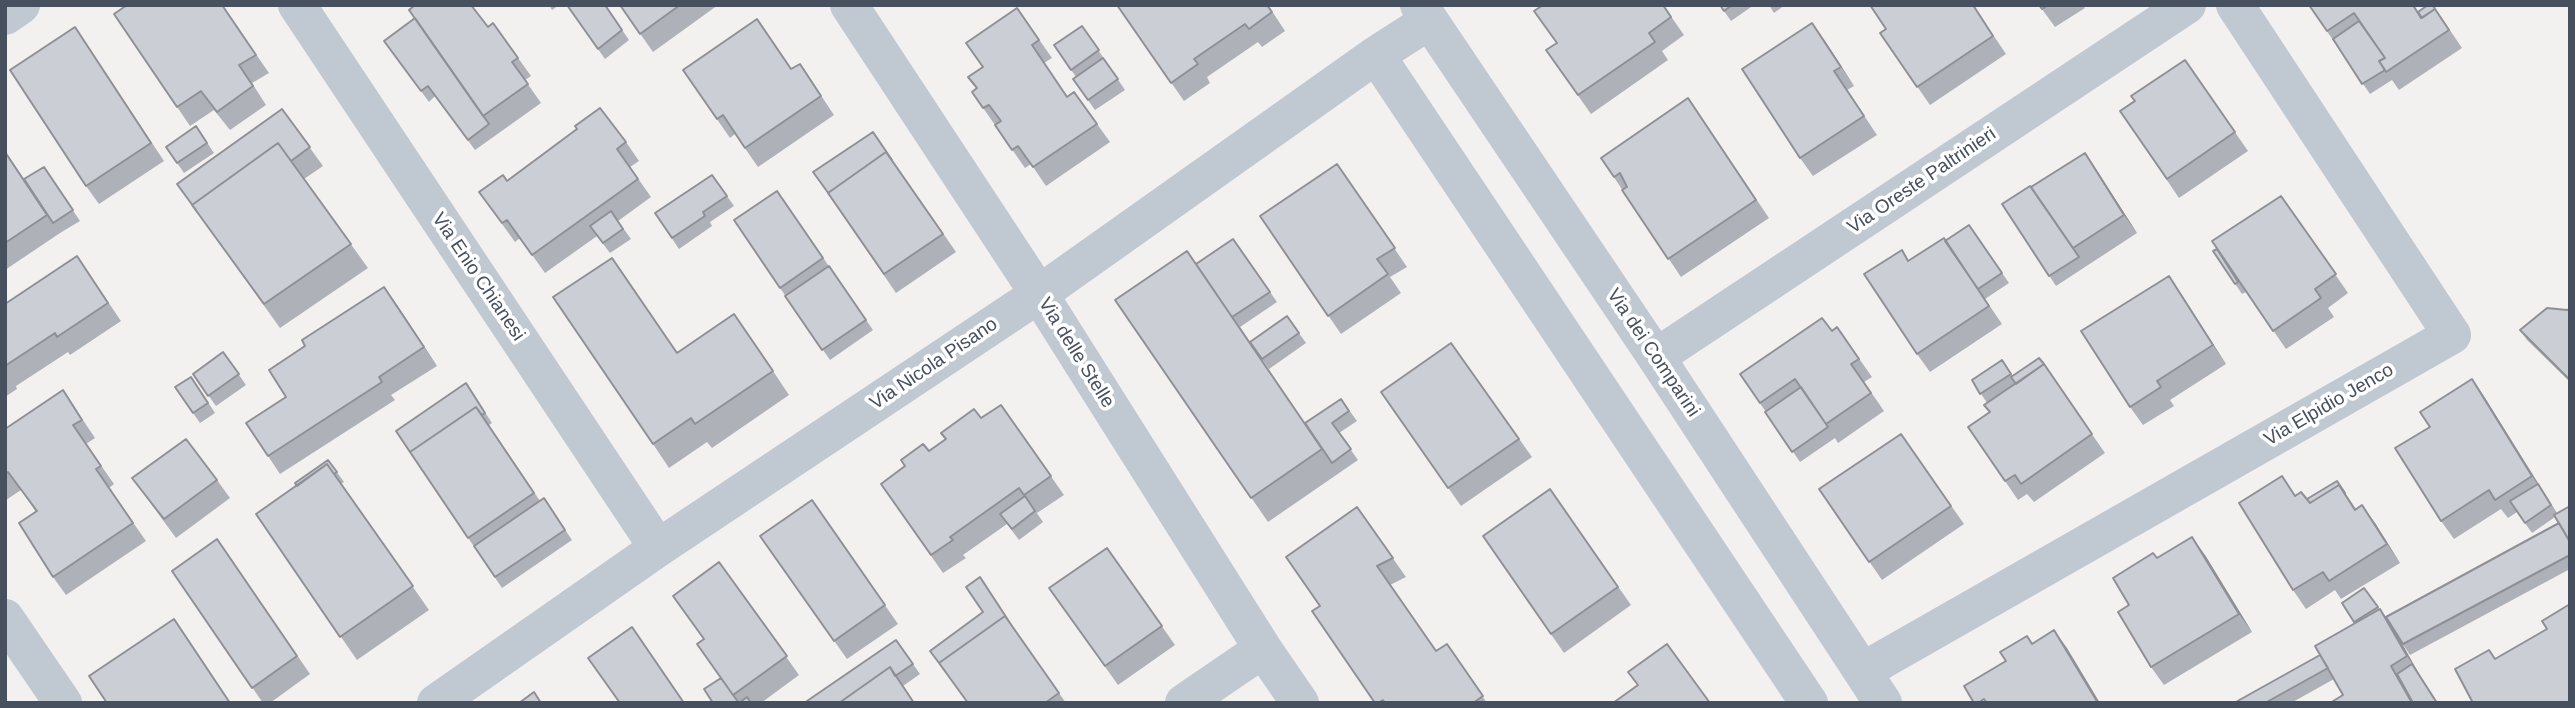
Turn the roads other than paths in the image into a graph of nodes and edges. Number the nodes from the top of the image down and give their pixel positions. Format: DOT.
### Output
graph roads {
  1 [pos="21,5"];
  2 [pos="297,5"];
  3 [pos="849,5"];
  4 [pos="2187,5"];
  5 [pos="2235,5"];
  6 [pos="1424,13"];
  7 [pos="5,16"];
  8 [pos="1376,55"];
  9 [pos="1039,294"];
  10 [pos="1656,356"];
  11 [pos="658,548"];
  12 [pos="5,618"];
  13 [pos="1263,649"];
  14 [pos="1863,671"];
  15 [pos="63,703"];
  16 [pos="436,703"];
  17 [pos="1184,703"];
  18 [pos="1300,703"];
  19 [pos="1809,703"];
  20 [pos="1883,703"];
  1 -- 7 [label="street"];
  2 -- 11 [label="street, Via Enio Chianesi"];
  3 -- 9 [label="street, Via delle Stelle"];
  4 -- 10 [label="street, Via Oreste Paltrinieri"];
  5 -- 14 [label="street, Via Elpidio Jenco"];
  6 -- 8 [label="street, Via Nicola Pisano"];
  6 -- 10 [label="street, Via dei Comparini"];
  8 -- 9 [label="street, Via Nicola Pisano"];
  8 -- 19 [label="street"];
  9 -- 11 [label="street, Via Nicola Pisano"];
  9 -- 13 [label="street, Via delle Stelle"];
  10 -- 14 [label="street, Via dei Comparini"];
  11 -- 16 [label="street, Via Nicola Pisano"];
  12 -- 15 [label="street"];
  13 -- 17 [label="street"];
  13 -- 18 [label="street, Via delle Stelle"];
  14 -- 20 [label="street, Via dei Comparini"];
}
